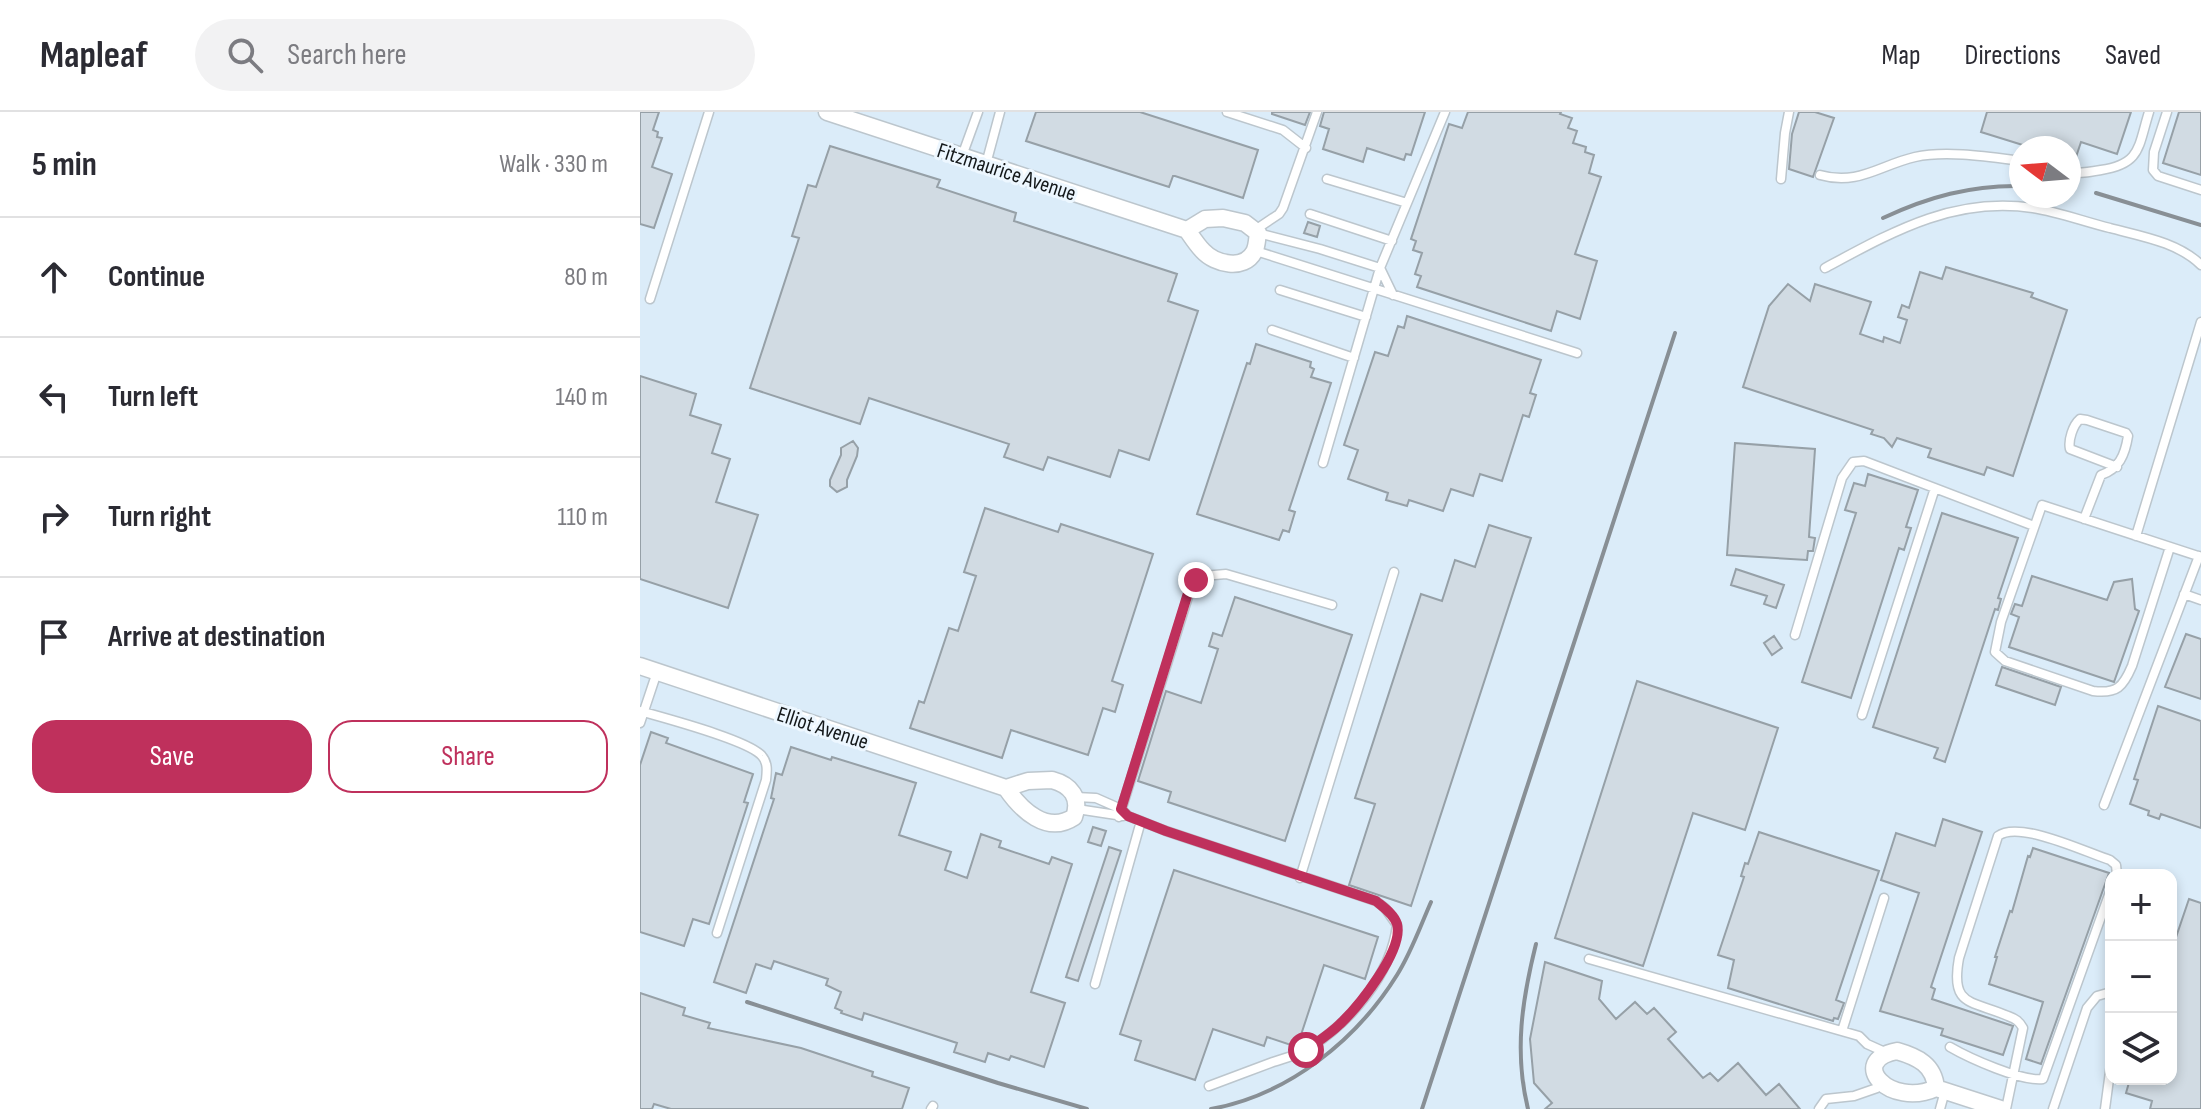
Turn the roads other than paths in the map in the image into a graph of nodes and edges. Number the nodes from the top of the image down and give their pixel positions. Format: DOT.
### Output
graph roads {
  1 [pos="709,112"];
  2 [pos="827,112"];
  3 [pos="978,112"];
  4 [pos="1000,112"];
  5 [pos="1227,112"];
  6 [pos="1317,112"];
  7 [pos="1445,112"];
  8 [pos="1789,112"];
  9 [pos="2149,112"];
  10 [pos="2167,112"];
  11 [pos="845,115"];
  12 [pos="1306,148"];
  13 [pos="962,156"];
  14 [pos="2009,159"];
  15 [pos="986,164"];
  16 [pos="2081,171"];
  17 [pos="1820,175"];
  18 [pos="1327,179"];
  19 [pos="1781,179"];
  20 [pos="2201,190"];
  21 [pos="1407,203"];
  22 [pos="1310,214"];
  23 [pos="1187,230"];
  24 [pos="1256,232"];
  25 [pos="1392,241"];
  26 [pos="1256,251"];
  27 [pos="2201,265"];
  28 [pos="1380,268"];
  29 [pos="1825,268"];
  30 [pos="1280,290"];
  31 [pos="1374,290"];
  32 [pos="1393,295"];
  33 [pos="650,299"];
  34 [pos="1366,317"];
  35 [pos="2201,322"];
  36 [pos="1272,330"];
  37 [pos="1577,353"];
  38 [pos="1354,358"];
  39 [pos="1323,463"];
  40 [pos="2117,467"];
  41 [pos="1935,488"];
  42 [pos="2082,518"];
  43 [pos="2034,526"];
  44 [pos="2136,536"];
  45 [pos="2170,547"];
  46 [pos="2200,556"];
  47 [pos="1394,572"];
  48 [pos="2184,594"];
  49 [pos="2201,600"];
  50 [pos="1332,605"];
  51 [pos="1795,635"];
  52 [pos="640,666"];
  53 [pos="657,672"];
  54 [pos="642,711"];
  55 [pos="1862,715"];
  56 [pos="640,723"];
  57 [pos="1006,788"];
  58 [pos="1076,803"];
  59 [pos="2104,805"];
  60 [pos="1122,814"];
  61 [pos="1141,821"];
  62 [pos="2116,869"];
  63 [pos="1300,878"];
  64 [pos="1884,898"];
  65 [pos="2105,906"];
  66 [pos="717,933"];
  67 [pos="1589,959"];
  68 [pos="1095,984"];
  69 [pos="2105,994"];
  70 [pos="1842,1031"];
  71 [pos="1950,1047"];
  72 [pos="1887,1053"];
  73 [pos="2014,1073"];
  74 [pos="2108,1085"];
  75 [pos="1209,1086"];
  76 [pos="1877,1088"];
  77 [pos="1940,1090"];
  78 [pos="1819,1109"];
  79 [pos="1940,1109"];
  80 [pos="2004,1109"];
  81 [pos="2053,1109"];
  82 [pos="2105,1109"];
  1 -- 33 [label="lane"];
  2 -- 11 [label="street, Fitzmaurice Avenue"];
  3 -- 13 [label="lane"];
  4 -- 15 [label="lane"];
  5 -- 12 [label="lane"];
  6 -- 12 [label="lane"];
  7 -- 21 [label="lane"];
  8 -- 19 [label="lane"];
  9 -- 16 [label="lane"];
  10 -- 20 [label="lane"];
  11 -- 13 [label="street, Fitzmaurice Avenue"];
  12 -- 24 [label="lane"];
  13 -- 15 [label="street, Fitzmaurice Avenue"];
  14 -- 17 [label="lane"];
  15 -- 23 [label="street, Fitzmaurice Avenue"];
  18 -- 21 [label="lane"];
  21 -- 25 [label="lane"];
  22 -- 25 [label="lane"];
  23 -- 24 [label="street"];
  23 -- 26 [label="street"];
  24 -- 26 [label="street"];
  24 -- 28 [label="lane"];
  25 -- 28 [label="lane"];
  26 -- 31 [label="lane"];
  27 -- 29 [label="lane"];
  28 -- 31 [label="lane"];
  28 -- 32 [label="lane"];
  30 -- 34 [label="lane"];
  31 -- 32 [label="lane"];
  31 -- 34 [label="lane"];
  32 -- 37 [label="lane"];
  34 -- 38 [label="lane"];
  35 -- 44 [label="lane"];
  36 -- 38 [label="lane"];
  38 -- 39 [label="lane"];
  40 -- 40 [label="lane"];
  40 -- 42 [label="lane"];
  41 -- 43 [label="lane"];
  41 -- 51 [label="lane"];
  41 -- 55 [label="lane"];
  42 -- 43 [label="lane"];
  42 -- 44 [label="lane"];
  43 -- 45 [label="lane"];
  44 -- 45 [label="lane"];
  45 -- 46 [label="lane"];
  46 -- 48 [label="lane"];
  47 -- 63 [label="lane"];
  48 -- 49 [label="lane"];
  48 -- 59 [label="lane"];
  50 -- 60 [label="lane"];
  52 -- 53 [label="street, Elliot Avenue"];
  53 -- 54 [label="lane"];
  53 -- 57 [label="street, Elliot Avenue"];
  54 -- 56 [label="lane"];
  54 -- 66 [label="lane"];
  57 -- 58 [label="street"];
  57 -- 58 [label="street"];
  58 -- 60 [label="lane"];
  58 -- 60 [label="lane"];
  60 -- 61 [label="lane"];
  61 -- 63 [label="lane"];
  61 -- 68 [label="lane"];
  62 -- 73 [label="lane"];
  63 -- 75 [label="lane"];
  64 -- 70 [label="lane"];
  65 -- 73 [label="lane"];
  67 -- 70 [label="lane"];
  69 -- 81 [label="lane"];
  70 -- 72 [label="lane"];
  71 -- 73 [label="lane"];
  72 -- 76 [label="street"];
  72 -- 77 [label="street"];
  73 -- 80 [label="lane"];
  74 -- 82 [label="lane"];
  76 -- 77 [label="street"];
  76 -- 78 [label="lane"];
  77 -- 79 [label="lane"];
  77 -- 80 [label="street"];
}
